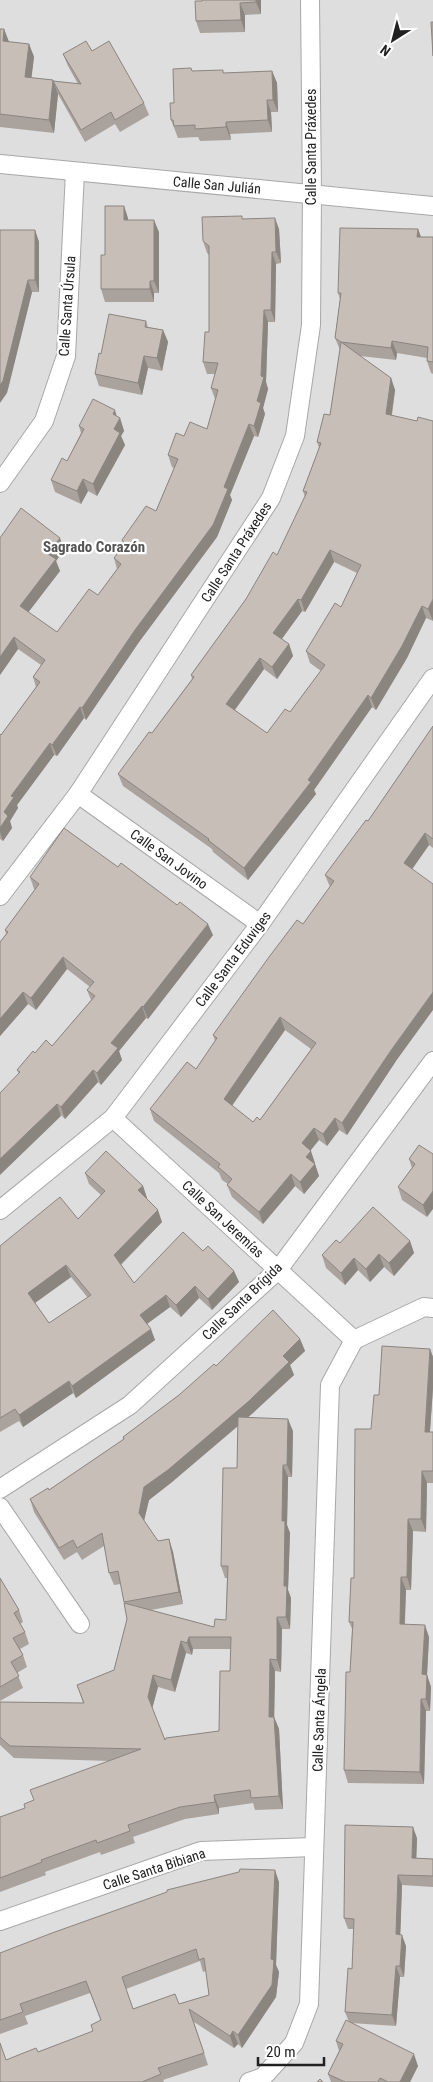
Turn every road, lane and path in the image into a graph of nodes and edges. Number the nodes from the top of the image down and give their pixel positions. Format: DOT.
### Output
graph roads {
  1 [pos="310,0"];
  2 [pos="0,164"];
  3 [pos="74,172"];
  4 [pos="312,194"];
  5 [pos="433,206"];
  6 [pos="0,483"];
  7 [pos="433,678"];
  8 [pos="78,794"];
  9 [pos="0,896"];
  10 [pos="260,924"];
  11 [pos="433,1061"];
  12 [pos="113,1118"];
  13 [pos="0,1210"];
  14 [pos="278,1270"];
  15 [pos="433,1308"];
  16 [pos="354,1340"];
  17 [pos="0,1489"];
  18 [pos="0,1507"];
  19 [pos="80,1624"];
  20 [pos="314,1846"];
  21 [pos="0,1921"];
  22 [pos="249,2082"];
  1 -- 4 [label="street, Calle Santa Práxedes"];
  2 -- 3 [label="street, Calle San Julián"];
  3 -- 4 [label="street, Calle San Julián"];
  3 -- 6 [label="street, Calle Santa Úrsula"];
  4 -- 5 [label="street, Calle San Julián"];
  4 -- 8 [label="street, Calle Santa Práxedes"];
  7 -- 10 [label="street, Calle Santa Eduviges"];
  8 -- 9 [label="street, Calle Santa Práxedes"];
  8 -- 10 [label="street, Calle San Jovino"];
  10 -- 12 [label="street, Calle Santa Eduviges"];
  11 -- 14 [label="street, Calle Santa Brígida"];
  12 -- 13 [label="street, Calle Santa Eduviges"];
  12 -- 14 [label="street, Calle San Jeremías"];
  14 -- 16 [label="street, Calle San Jeremías"];
  14 -- 17 [label="street, Calle Santa Brígida"];
  15 -- 16 [label="street"];
  16 -- 20 [label="street, Calle Santa Ángela"];
  18 -- 19 [label="street"];
  20 -- 21 [label="street, Calle Santa Bibiana"];
  20 -- 22 [label="street, Calle Santa Ángela"];
}
